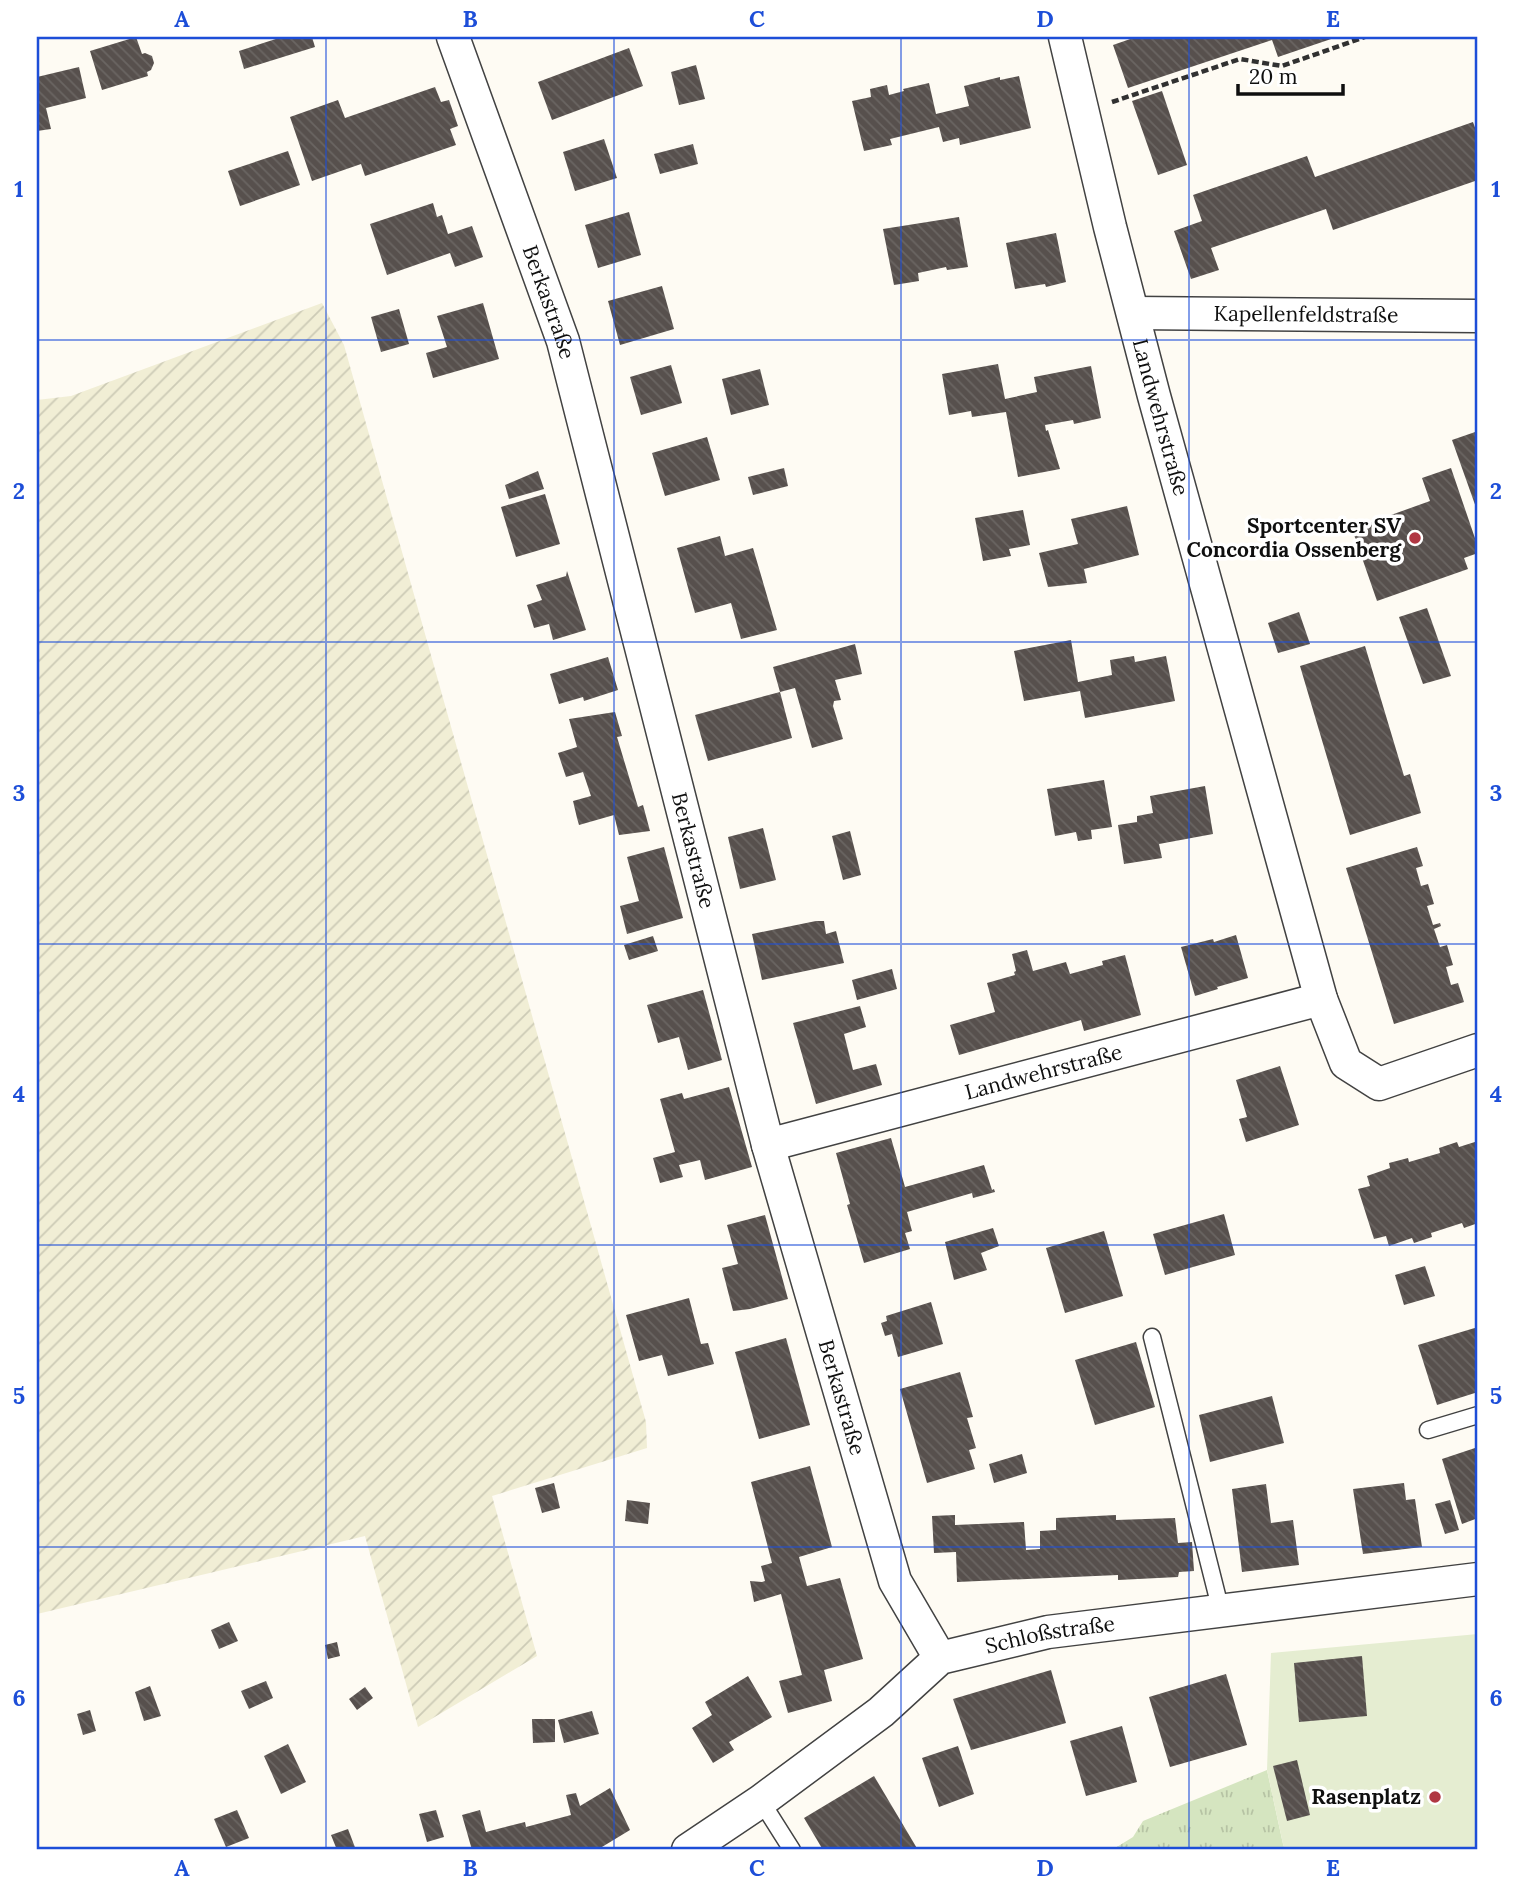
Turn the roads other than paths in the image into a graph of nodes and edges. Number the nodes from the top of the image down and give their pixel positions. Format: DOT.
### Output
graph roads {
  1 [pos="453,37"];
  2 [pos="1065,37"];
  3 [pos="1133,313"];
  4 [pos="1478,316"];
  5 [pos="1321,999"];
  6 [pos="1478,1050"];
  7 [pos="768,1145"];
  8 [pos="1152,1337"];
  9 [pos="1478,1415"];
  10 [pos="1428,1430"];
  11 [pos="1478,1578"];
  12 [pos="1221,1611"];
  13 [pos="940,1658"];
  14 [pos="761,1801"];
  15 [pos="688,1850"];
  16 [pos="792,1850"];
  1 -- 7 [label="street, Berkastraße"];
  2 -- 3 [label="street, Landwehrstraße"];
  3 -- 4 [label="street, Kapellenfeldstraße"];
  3 -- 5 [label="street, Landwehrstraße"];
  5 -- 6 [label="street, Landwehrstraße"];
  5 -- 7 [label="street, Landwehrstraße"];
  7 -- 13 [label="street, Berkastraße"];
  8 -- 12 [label="lane"];
  9 -- 10 [label="lane"];
  11 -- 12 [label="street, Schloßstraße"];
  12 -- 13 [label="street, Schloßstraße"];
  13 -- 14 [label="street, Schloßstraße"];
  14 -- 15 [label="street, Schloßstraße"];
  14 -- 16 [label="lane"];
}
